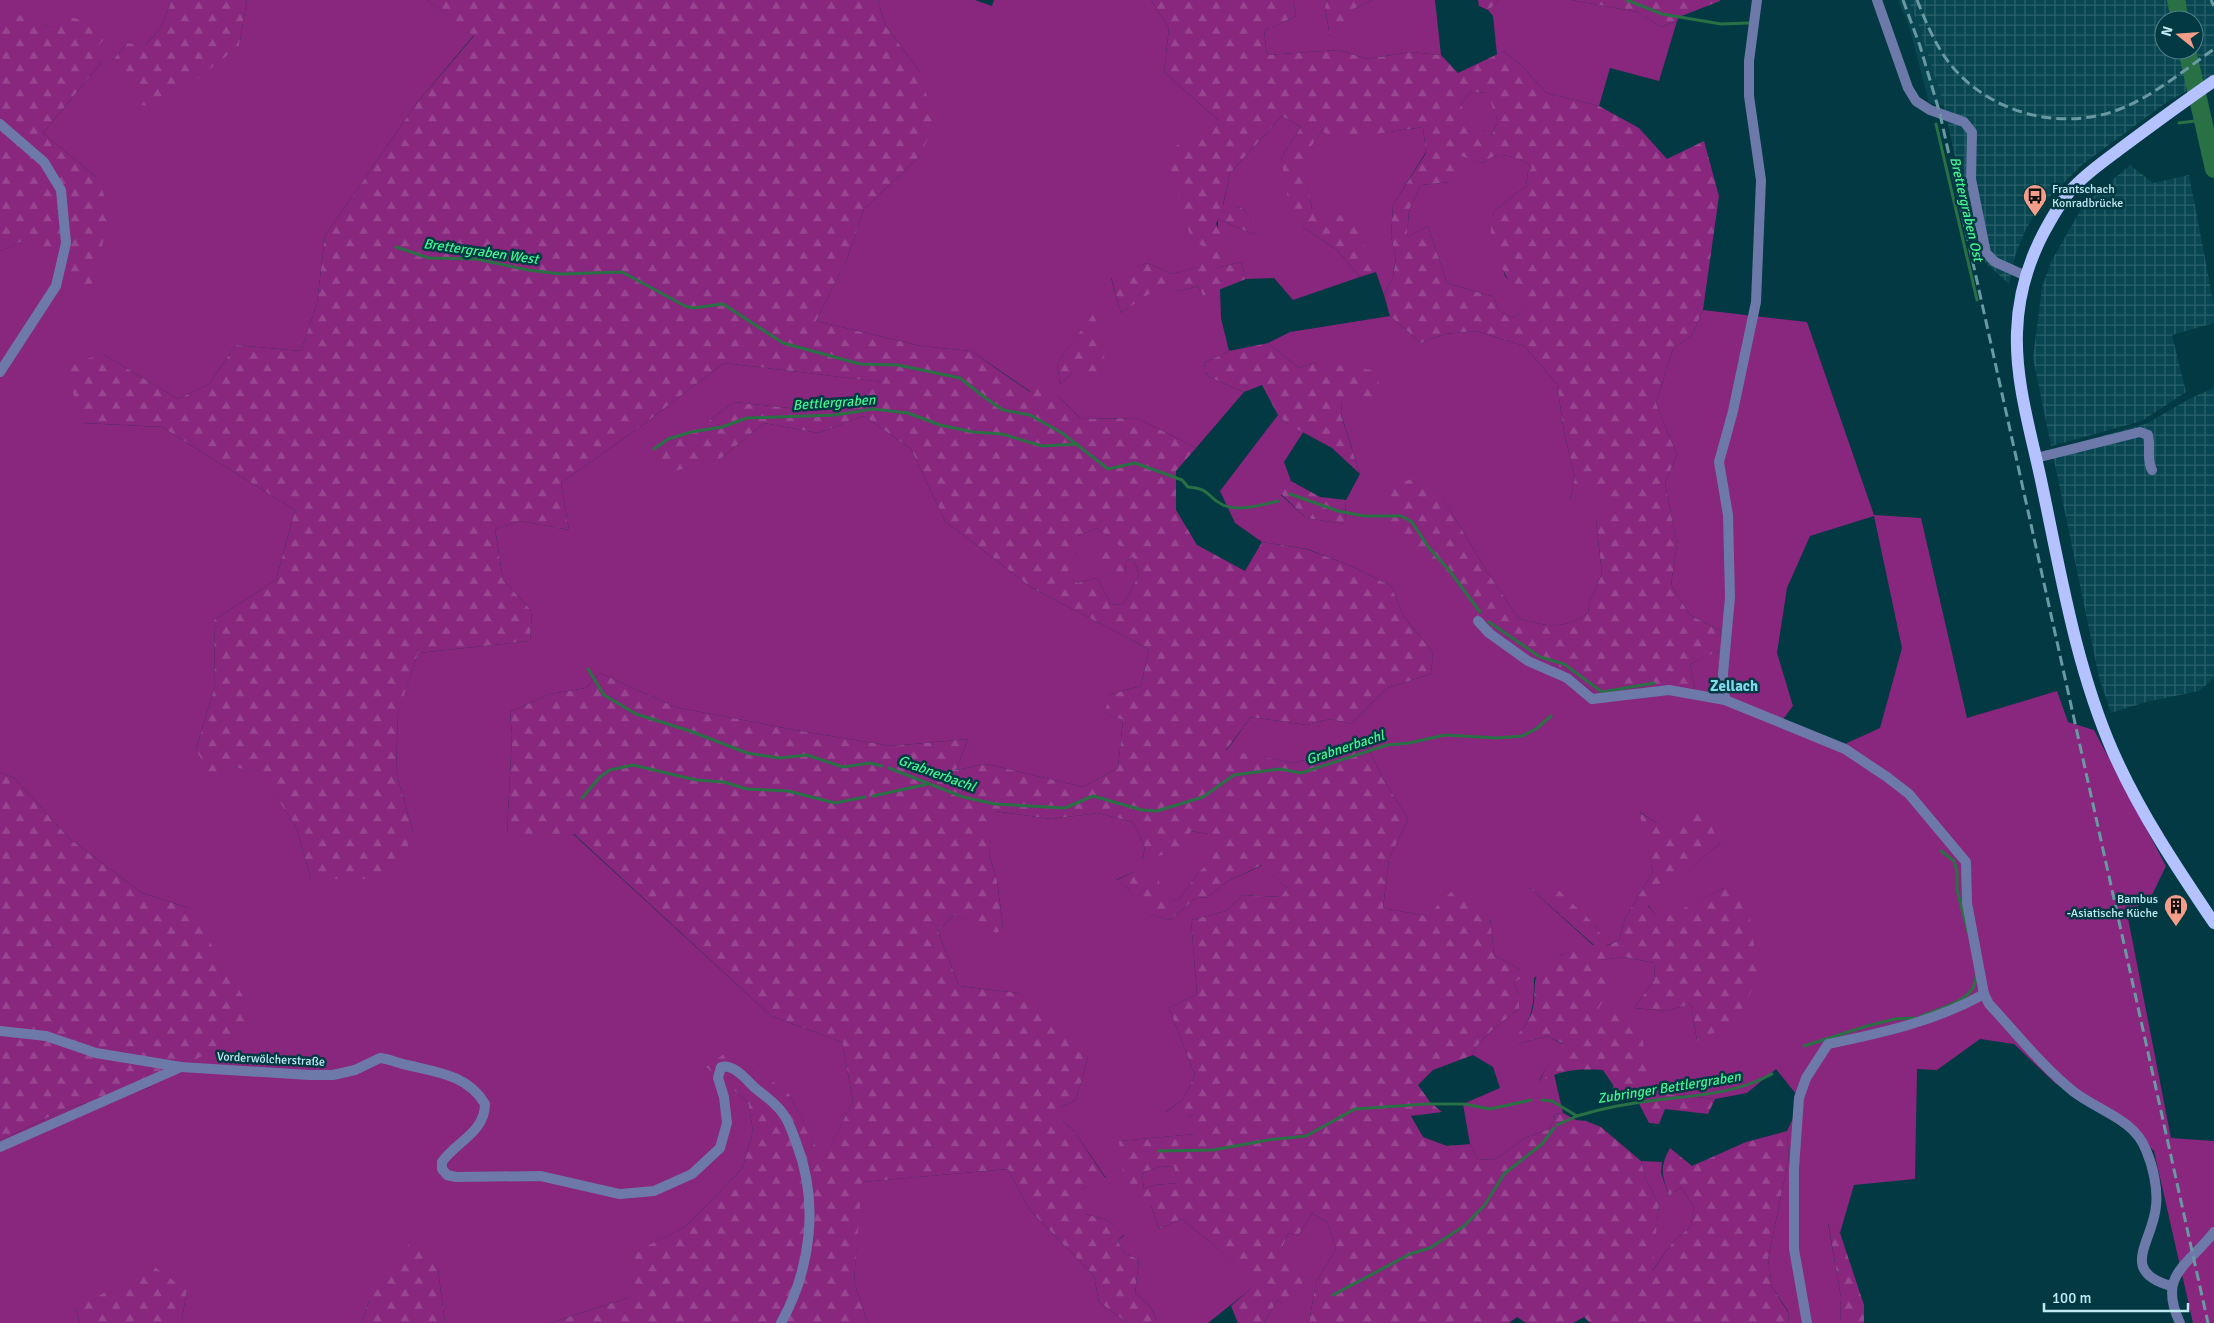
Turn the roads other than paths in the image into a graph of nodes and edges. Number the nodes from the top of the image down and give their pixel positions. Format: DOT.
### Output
graph roads {
  1 [pos="1757,0"];
  2 [pos="1878,0"];
  3 [pos="2214,81"];
  4 [pos="0,124"];
  5 [pos="2026,276"];
  6 [pos="0,372"];
  7 [pos="2036,458"];
  8 [pos="2152,470"];
  9 [pos="1478,622"];
  10 [pos="1725,700"];
  11 [pos="2214,923"];
  12 [pos="1984,994"];
  13 [pos="0,1031"];
  14 [pos="181,1067"];
  15 [pos="0,1148"];
  16 [pos="2214,1232"];
  17 [pos="2171,1286"];
  18 [pos="781,1323"];
  19 [pos="1807,1323"];
  20 [pos="2180,1323"];
  1 -- 10 [label="street"];
  2 -- 5 [label="street"];
  3 -- 5 [label="main road"];
  4 -- 6 [label="street"];
  5 -- 7 [label="main road"];
  7 -- 8 [label="street"];
  7 -- 11 [label="main road"];
  9 -- 10 [label="street"];
  10 -- 12 [label="street"];
  12 -- 17 [label="street"];
  12 -- 19 [label="street"];
  13 -- 14 [label="street, Vorderwölcherstraße"];
  14 -- 15 [label="street"];
  14 -- 18 [label="street, Vorderwölcherstraße"];
  16 -- 17 [label="street"];
  17 -- 20 [label="street"];
}
